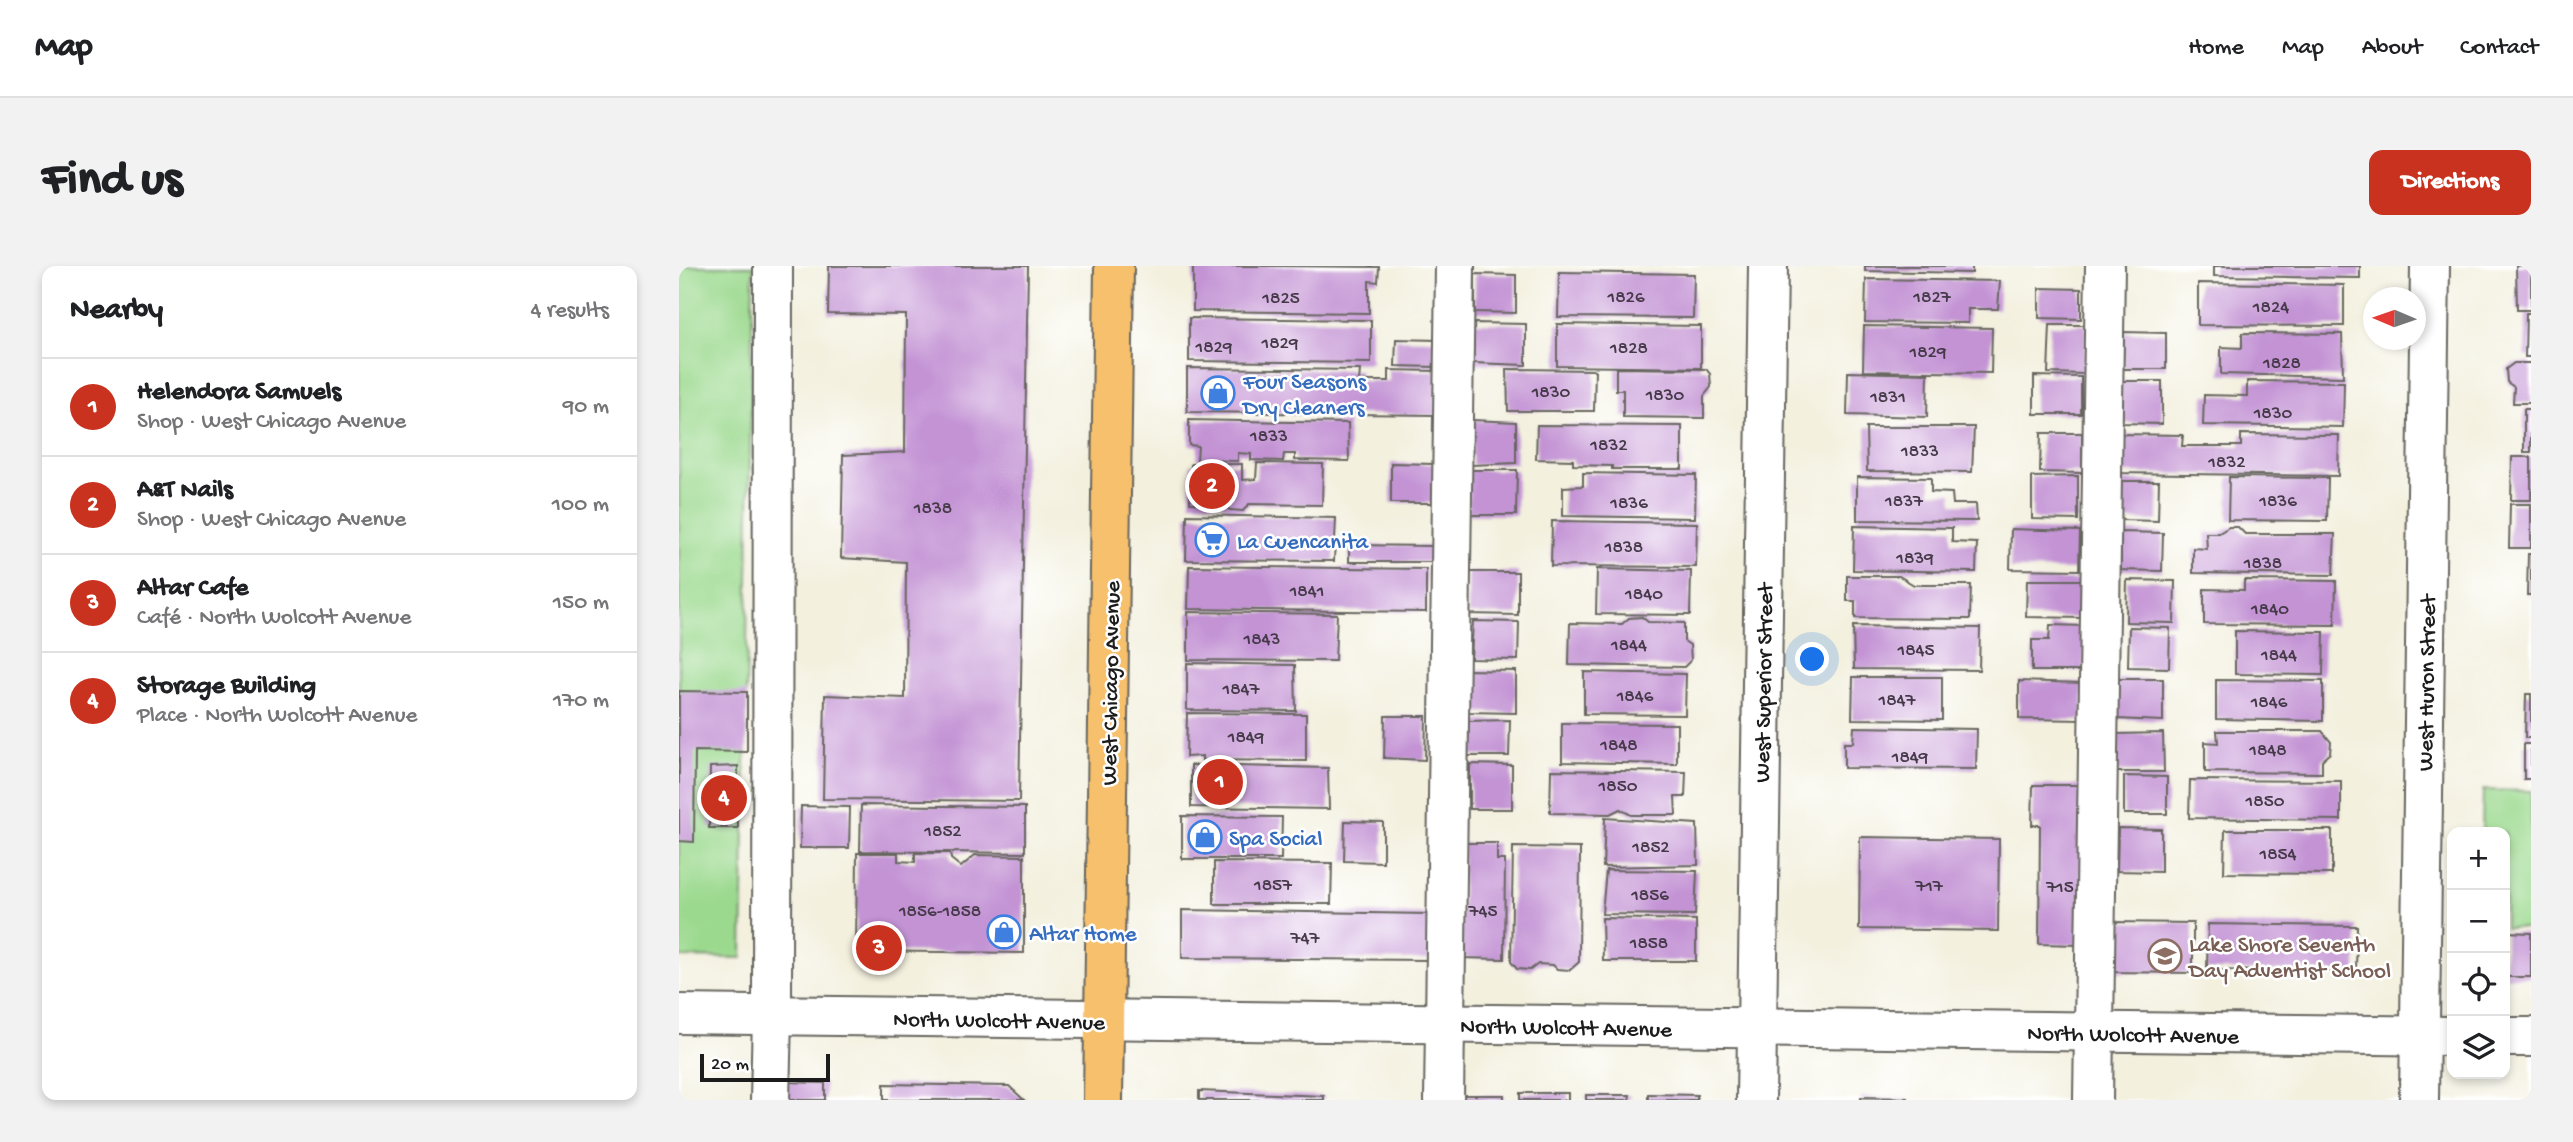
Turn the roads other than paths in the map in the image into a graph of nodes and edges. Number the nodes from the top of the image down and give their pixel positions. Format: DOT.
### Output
graph roads {
  1 [pos="773,266"];
  2 [pos="1114,266"];
  3 [pos="1455,266"];
  4 [pos="1769,266"];
  5 [pos="2105,266"];
  6 [pos="2430,266"];
  7 [pos="679,1014"];
  8 [pos="772,1016"];
  9 [pos="1104,1020"];
  10 [pos="1445,1024"];
  11 [pos="1757,1028"];
  12 [pos="2094,1032"];
  13 [pos="2436,1036"];
  14 [pos="2510,1037"];
  15 [pos="2531,1037"];
  16 [pos="770,1100"];
  17 [pos="1103,1100"];
  18 [pos="1444,1100"];
  19 [pos="1756,1100"];
  20 [pos="2093,1100"];
  21 [pos="2419,1100"];
  1 -- 8 [label="street"];
  2 -- 9 [label="main road, West Chicago Avenue"];
  3 -- 10 [label="street"];
  4 -- 11 [label="street, West Superior Street"];
  5 -- 12 [label="street"];
  6 -- 13 [label="street, West Huron Street"];
  7 -- 8 [label="street, North Wolcott Avenue"];
  8 -- 9 [label="street, North Wolcott Avenue"];
  8 -- 16 [label="street"];
  9 -- 10 [label="street, North Wolcott Avenue"];
  9 -- 17 [label="main road, West Chicago Avenue"];
  10 -- 11 [label="street, North Wolcott Avenue"];
  10 -- 18 [label="street"];
  11 -- 12 [label="street, North Wolcott Avenue"];
  11 -- 19 [label="street, West Superior Street"];
  12 -- 13 [label="street, North Wolcott Avenue"];
  12 -- 20 [label="street"];
  13 -- 21 [label="street, West Huron Street"];
  14 -- 15 [label="street"];
}
